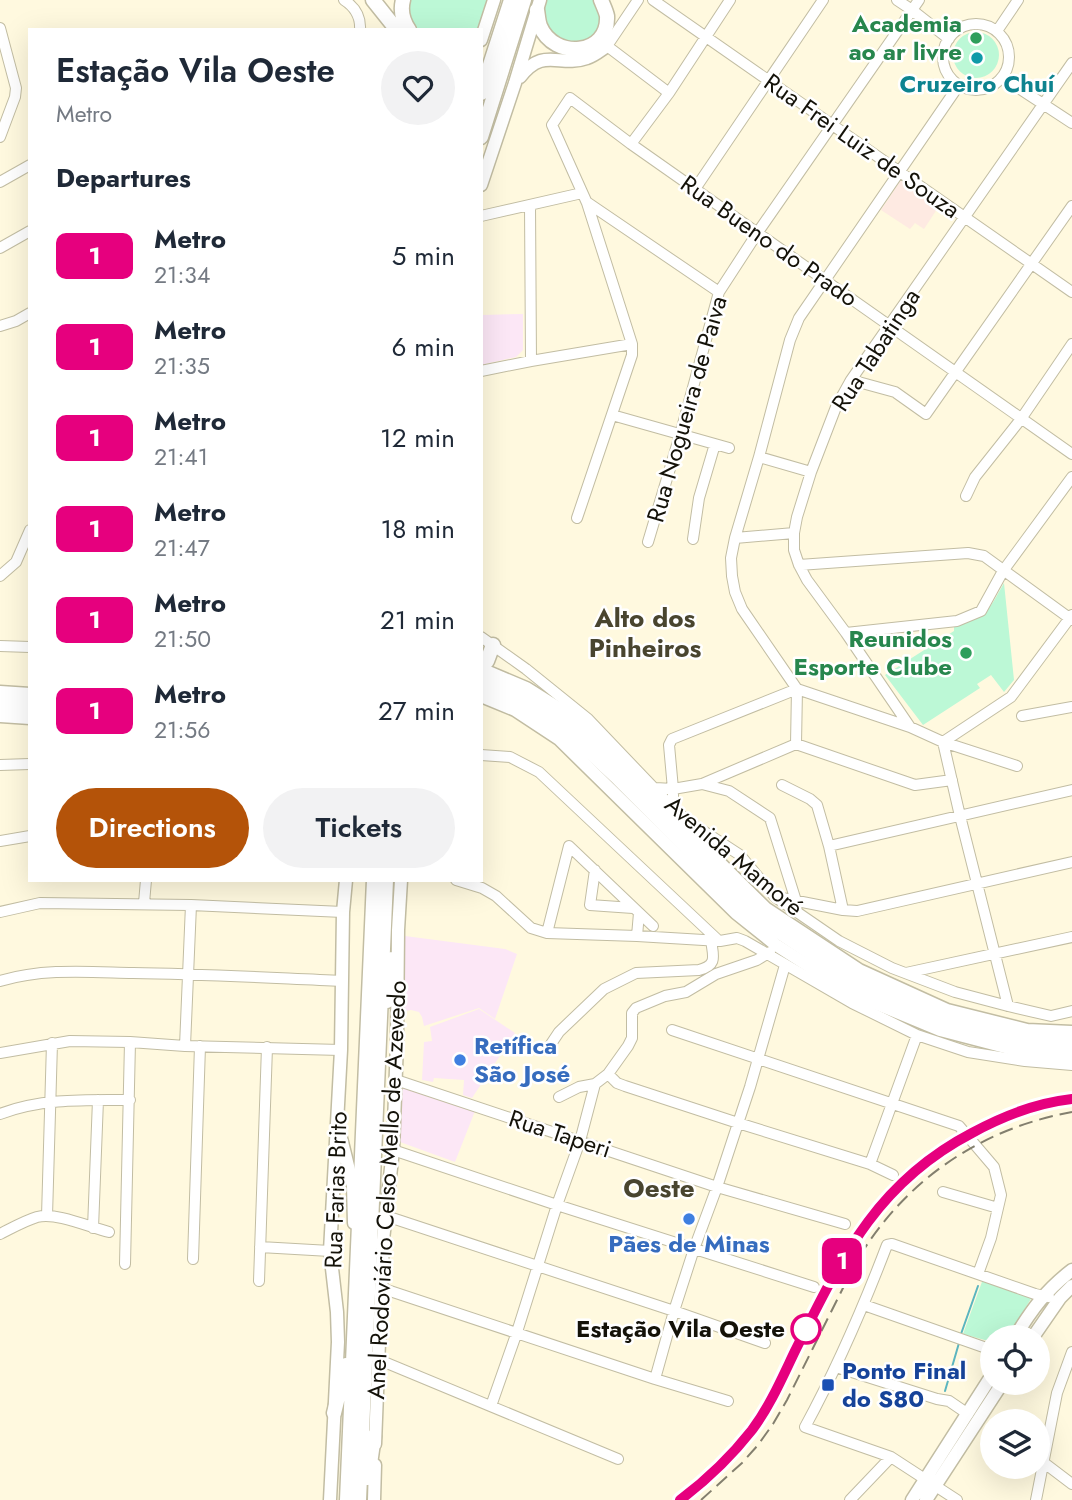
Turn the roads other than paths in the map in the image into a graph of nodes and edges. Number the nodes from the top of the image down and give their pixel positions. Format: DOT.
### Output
graph roads {
  1 [pos="344,0"];
  2 [pos="373,0"];
  3 [pos="403,0"];
  4 [pos="494,0"];
  5 [pos="511,0"];
  6 [pos="524,0"];
  7 [pos="601,0"];
  8 [pos="638,0"];
  9 [pos="653,0"];
  10 [pos="730,0"];
  11 [pos="823,0"];
  12 [pos="897,0"];
  13 [pos="919,0"];
  14 [pos="1018,0"];
  15 [pos="538,5"];
  16 [pos="912,10"];
  17 [pos="0,28"];
  18 [pos="360,28"];
  19 [pos="395,28"];
  20 [pos="409,28"];
  21 [pos="997,31"];
  22 [pos="483,34"];
  23 [pos="706,38"];
  24 [pos="948,39"];
  25 [pos="607,46"];
  26 [pos="1072,63"];
  27 [pos="1002,77"];
  28 [pos="768,81"];
  29 [pos="515,83"];
  30 [pos="959,85"];
  31 [pos="483,87"];
  32 [pos="669,93"];
  33 [pos="1043,104"];
  34 [pos="1072,123"];
  35 [pos="832,125"];
  36 [pos="483,132"];
  37 [pos="0,137"];
  38 [pos="631,144"];
  39 [pos="28,166"];
  40 [pos="899,173"];
  41 [pos="483,179"];
  42 [pos="0,182"];
  43 [pos="695,189"];
  44 [pos="584,198"];
  45 [pos="530,205"];
  46 [pos="1072,206"];
  47 [pos="483,216"];
  48 [pos="964,217"];
  49 [pos="28,232"];
  50 [pos="758,232"];
  51 [pos="0,248"];
  52 [pos="1031,263"];
  53 [pos="826,281"];
  54 [pos="719,292"];
  55 [pos="1072,292"];
  56 [pos="28,314"];
  57 [pos="0,326"];
  58 [pos="890,326"];
  59 [pos="632,344"];
  60 [pos="1072,344"];
  61 [pos="531,361"];
  62 [pos="483,372"];
  63 [pos="955,372"];
  64 [pos="851,380"];
  65 [pos="612,415"];
  66 [pos="1021,419"];
  67 [pos="680,435"];
  68 [pos="715,444"];
  69 [pos="729,448"];
  70 [pos="1072,454"];
  71 [pos="759,457"];
  72 [pos="811,472"];
  73 [pos="1072,477"];
  74 [pos="966,496"];
  75 [pos="577,518"];
  76 [pos="794,533"];
  77 [pos="28,535"];
  78 [pos="735,538"];
  79 [pos="693,539"];
  80 [pos="648,542"];
  81 [pos="799,565"];
  82 [pos="1003,571"];
  83 [pos="0,576"];
  84 [pos="1071,618"];
  85 [pos="846,633"];
  86 [pos="487,641"];
  87 [pos="0,646"];
  88 [pos="28,648"];
  89 [pos="483,663"];
  90 [pos="483,671"];
  91 [pos="483,684"];
  92 [pos="797,689"];
  93 [pos="0,693"];
  94 [pos="28,695"];
  95 [pos="483,697"];
  96 [pos="0,705"];
  97 [pos="28,706"];
  98 [pos="1072,707"];
  99 [pos="0,716"];
  100 [pos="1022,716"];
  101 [pos="28,718"];
  102 [pos="910,727"];
  103 [pos="943,742"];
  104 [pos="796,744"];
  105 [pos="483,755"];
  106 [pos="28,764"];
  107 [pos="0,765"];
  108 [pos="1017,766"];
  109 [pos="952,780"];
  110 [pos="702,785"];
  111 [pos="782,785"];
  112 [pos="655,788"];
  113 [pos="673,789"];
  114 [pos="1072,790"];
  115 [pos="673,808"];
  116 [pos="960,816"];
  117 [pos="28,836"];
  118 [pos="0,841"];
  119 [pos="829,846"];
  120 [pos="1072,862"];
  121 [pos="594,870"];
  122 [pos="146,882"];
  123 [pos="346,882"];
  124 [pos="374,882"];
  125 [pos="386,882"];
  126 [pos="401,882"];
  127 [pos="462,882"];
  128 [pos="976,884"];
  129 [pos="775,897"];
  130 [pos="796,901"];
  131 [pos="145,903"];
  132 [pos="191,905"];
  133 [pos="636,910"];
  134 [pos="843,910"];
  135 [pos="0,912"];
  136 [pos="343,912"];
  137 [pos="653,926"];
  138 [pos="398,930"];
  139 [pos="547,933"];
  140 [pos="637,936"];
  141 [pos="1072,937"];
  142 [pos="716,941"];
  143 [pos="772,950"];
  144 [pos="993,954"];
  145 [pos="785,965"];
  146 [pos="188,974"];
  147 [pos="905,974"];
  148 [pos="0,981"];
  149 [pos="342,981"];
  150 [pos="1007,1006"];
  151 [pos="1072,1012"];
  152 [pos="371,1030"];
  153 [pos="672,1030"];
  154 [pos="1072,1033"];
  155 [pos="917,1035"];
  156 [pos="130,1041"];
  157 [pos="52,1043"];
  158 [pos="1072,1045"];
  159 [pos="185,1046"];
  160 [pos="200,1046"];
  161 [pos="267,1047"];
  162 [pos="549,1047"];
  163 [pos="341,1050"];
  164 [pos="0,1054"];
  165 [pos="1072,1056"];
  166 [pos="758,1059"];
  167 [pos="1072,1065"];
  168 [pos="608,1074"];
  169 [pos="396,1080"];
  170 [pos="595,1084"];
  171 [pos="559,1097"];
  172 [pos="98,1100"];
  173 [pos="130,1100"];
  174 [pos="51,1102"];
  175 [pos="892,1103"];
  176 [pos="0,1114"];
  177 [pos="337,1117"];
  178 [pos="738,1124"];
  179 [pos="580,1141"];
  180 [pos="393,1150"];
  181 [pos="870,1164"];
  182 [pos="893,1175"];
  183 [pos="718,1187"];
  184 [pos="943,1192"];
  185 [pos="557,1205"];
  186 [pos="998,1208"];
  187 [pos="47,1216"];
  188 [pos="386,1216"];
  189 [pos="845,1224"];
  190 [pos="93,1228"];
  191 [pos="109,1233"];
  192 [pos="0,1234"];
  193 [pos="358,1242"];
  194 [pos="260,1247"];
  195 [pos="694,1249"];
  196 [pos="330,1251"];
  197 [pos="193,1259"];
  198 [pos="125,1264"];
  199 [pos="538,1268"];
  200 [pos="1072,1270"];
  201 [pos="978,1274"];
  202 [pos="259,1281"];
  203 [pos="1072,1286"];
  204 [pos="814,1287"];
  205 [pos="380,1288"];
  206 [pos="1042,1296"];
  207 [pos="1060,1298"];
  208 [pos="864,1305"];
  209 [pos="674,1311"];
  210 [pos="1023,1325"];
  211 [pos="1041,1325"];
  212 [pos="517,1332"];
  213 [pos="354,1337"];
  214 [pos="765,1343"];
  215 [pos="980,1345"];
  216 [pos="1072,1352"];
  217 [pos="377,1359"];
  218 [pos="836,1367"];
  219 [pos="656,1379"];
  220 [pos="980,1394"];
  221 [pos="994,1395"];
  222 [pos="728,1401"];
  223 [pos="491,1406"];
  224 [pos="334,1413"];
  225 [pos="968,1414"];
  226 [pos="1050,1428"];
  227 [pos="374,1436"];
  228 [pos="891,1457"];
  229 [pos="618,1459"];
  230 [pos="1050,1467"];
  231 [pos="1040,1479"];
  232 [pos="931,1482"];
  233 [pos="1072,1484"];
  234 [pos="330,1500"];
  235 [pos="346,1500"];
  236 [pos="362,1500"];
  237 [pos="374,1500"];
  238 [pos="850,1500"];
  239 [pos="912,1500"];
  240 [pos="926,1500"];
  241 [pos="957,1500"];
  242 [pos="1036,1500"];
  1 -- 18 [label="street"];
  2 -- 19 [label="highway"];
  3 -- 20 [label="highway"];
  4 -- 22 [label="main road"];
  5 -- 31 [label="highway"];
  6 -- 36 [label="highway"];
  7 -- 15 [label="highway"];
  8 -- 25 [label="street"];
  9 -- 23 [label="street, Rua Frei Luiz de Souza"];
  10 -- 23 [label="street"];
  11 -- 28 [label="street"];
  12 -- 16 [label="street"];
  13 -- 16 [label="street, Rua Nogueira de Paiva"];
  14 -- 21 [label="street"];
  15 -- 29 [label="main road"];
  16 -- 24 [label="street"];
  16 -- 35 [label="street, Rua Nogueira de Paiva"];
  17 -- 37 [label="street"];
  21 -- 24 [label="street"];
  21 -- 27 [label="street"];
  23 -- 28 [label="street, Rua Frei Luiz de Souza"];
  23 -- 32 [label="street"];
  24 -- 30 [label="street"];
  25 -- 29 [label="main road"];
  25 -- 32 [label="street"];
  26 -- 33 [label="street, Rua Tabatinga"];
  27 -- 30 [label="street"];
  27 -- 33 [label="street"];
  28 -- 35 [label="street, Rua Frei Luiz de Souza"];
  28 -- 43 [label="street"];
  29 -- 41 [label="main road"];
  30 -- 40 [label="street"];
  32 -- 38 [label="street"];
  33 -- 34 [label="street"];
  33 -- 48 [label="street, Rua Tabatinga"];
  35 -- 40 [label="street, Rua Frei Luiz de Souza"];
  35 -- 50 [label="street, Rua Nogueira de Paiva"];
  38 -- 43 [label="street, Rua Bueno do Prado"];
  38 -- 44 [label="street, Rua Bueno do Prado"];
  39 -- 42 [label="street"];
  40 -- 48 [label="street, Rua Frei Luiz de Souza"];
  40 -- 53 [label="street"];
  43 -- 50 [label="street, Rua Bueno do Prado"];
  44 -- 45 [label="street"];
  44 -- 54 [label="street"];
  44 -- 59 [label="street"];
  45 -- 47 [label="street"];
  45 -- 61 [label="street"];
  46 -- 52 [label="street"];
  48 -- 52 [label="street, Rua Frei Luiz de Souza"];
  48 -- 58 [label="street, Rua Tabatinga"];
  49 -- 51 [label="street"];
  50 -- 53 [label="street, Rua Bueno do Prado"];
  50 -- 54 [label="street, Rua Nogueira de Paiva"];
  52 -- 55 [label="street, Rua Frei Luiz de Souza"];
  52 -- 63 [label="street"];
  53 -- 58 [label="street, Rua Bueno do Prado"];
  53 -- 71 [label="street"];
  54 -- 67 [label="street, Rua Nogueira de Paiva"];
  56 -- 57 [label="street"];
  58 -- 63 [label="street, Rua Bueno do Prado"];
  58 -- 64 [label="street, Rua Tabatinga"];
  59 -- 61 [label="street"];
  59 -- 65 [label="street"];
  60 -- 66 [label="street"];
  61 -- 62 [label="street"];
  63 -- 64 [label="street"];
  63 -- 66 [label="street, Rua Bueno do Prado"];
  64 -- 72 [label="street, Rua Tabatinga"];
  65 -- 67 [label="street"];
  65 -- 75 [label="street"];
  66 -- 70 [label="street, Rua Bueno do Prado"];
  66 -- 74 [label="street"];
  67 -- 68 [label="street"];
  67 -- 80 [label="street, Rua Nogueira de Paiva"];
  68 -- 69 [label="street"];
  68 -- 79 [label="street"];
  71 -- 72 [label="street"];
  71 -- 78 [label="street"];
  72 -- 76 [label="street, Rua Tabatinga"];
  73 -- 82 [label="street"];
  76 -- 78 [label="street"];
  76 -- 81 [label="street, Rua Tabatinga"];
  77 -- 83 [label="street"];
  78 -- 92 [label="street"];
  81 -- 82 [label="street"];
  81 -- 85 [label="street, Rua Tabatinga"];
  82 -- 84 [label="street"];
  82 -- 85 [label="street"];
  84 -- 103 [label="street"];
  85 -- 102 [label="street, Rua Tabatinga"];
  86 -- 89 [label="highway"];
  86 -- 112 [label="street, Avenida Mamoré"];
  87 -- 88 [label="street"];
  90 -- 154 [label="highway"];
  91 -- 158 [label="highway"];
  92 -- 102 [label="street"];
  92 -- 104 [label="street"];
  92 -- 113 [label="street"];
  93 -- 94 [label="highway"];
  95 -- 143 [label="main road"];
  96 -- 97 [label="highway"];
  98 -- 100 [label="street"];
  99 -- 101 [label="main road"];
  102 -- 103 [label="street"];
  103 -- 108 [label="street"];
  103 -- 109 [label="street"];
  104 -- 109 [label="street"];
  104 -- 110 [label="street"];
  105 -- 142 [label="street"];
  106 -- 107 [label="street"];
  109 -- 116 [label="street"];
  110 -- 113 [label="street"];
  110 -- 130 [label="street"];
  111 -- 119 [label="street"];
  112 -- 113 [label="street"];
  112 -- 115 [label="street, Avenida Mamoré"];
  113 -- 115 [label="street"];
  114 -- 116 [label="street"];
  115 -- 129 [label="street, Avenida Mamoré"];
  116 -- 119 [label="street"];
  116 -- 128 [label="street"];
  117 -- 118 [label="street"];
  119 -- 134 [label="street"];
  120 -- 128 [label="street"];
  121 -- 133 [label="street"];
  121 -- 133 [label="street"];
  121 -- 139 [label="street"];
  122 -- 131 [label="street"];
  123 -- 136 [label="main road, Rua Farias Brito"];
  124 -- 152 [label="highway, Anel Rodoviário Celso Mello de Azevedo"];
  125 -- 152 [label="highway, Anel Rodoviário Celso Mello de Azevedo"];
  126 -- 138 [label="main road, Anel Rodoviário Celso Mello de Azevedo"];
  127 -- 139 [label="street"];
  128 -- 134 [label="street"];
  128 -- 144 [label="street"];
  129 -- 130 [label="street"];
  129 -- 147 [label="street, Avenida Mamoré"];
  130 -- 134 [label="street"];
  131 -- 132 [label="street"];
  131 -- 135 [label="street"];
  132 -- 136 [label="street"];
  132 -- 146 [label="street"];
  133 -- 137 [label="street"];
  133 -- 140 [label="street"];
  136 -- 149 [label="main road, Rua Farias Brito"];
  138 -- 152 [label="main road"];
  138 -- 169 [label="main road, Anel Rodoviário Celso Mello de Azevedo"];
  139 -- 140 [label="street"];
  140 -- 142 [label="street"];
  141 -- 144 [label="street"];
  142 -- 143 [label="street"];
  142 -- 162 [label="street"];
  143 -- 145 [label="street"];
  143 -- 165 [label="main road"];
  143 -- 168 [label="street"];
  144 -- 147 [label="street"];
  144 -- 150 [label="street"];
  145 -- 155 [label="street"];
  145 -- 166 [label="street"];
  146 -- 148 [label="street"];
  146 -- 149 [label="street"];
  146 -- 159 [label="street"];
  147 -- 150 [label="street, Avenida Mamoré"];
  149 -- 163 [label="main road, Rua Farias Brito"];
  150 -- 151 [label="street, Avenida Mamoré"];
  152 -- 193 [label="highway, Anel Rodoviário Celso Mello de Azevedo"];
  152 -- 236 [label="highway, Anel Rodoviário Celso Mello de Azevedo"];
  153 -- 166 [label="street"];
  155 -- 167 [label="street"];
  155 -- 175 [label="street"];
  156 -- 157 [label="street"];
  156 -- 159 [label="street"];
  156 -- 173 [label="street"];
  157 -- 164 [label="street"];
  157 -- 174 [label="street"];
  159 -- 160 [label="street"];
  160 -- 161 [label="street"];
  160 -- 197 [label="street"];
  161 -- 163 [label="street"];
  161 -- 194 [label="street"];
  163 -- 177 [label="main road, Rua Farias Brito"];
  166 -- 175 [label="street"];
  166 -- 178 [label="street"];
  168 -- 170 [label="street"];
  168 -- 178 [label="street"];
  169 -- 179 [label="street, Rua Taperi"];
  169 -- 180 [label="main road, Anel Rodoviário Celso Mello de Azevedo"];
  170 -- 171 [label="street"];
  170 -- 179 [label="street"];
  172 -- 173 [label="street"];
  172 -- 174 [label="street"];
  172 -- 190 [label="street"];
  173 -- 198 [label="street"];
  174 -- 176 [label="street"];
  174 -- 187 [label="street"];
  175 -- 181 [label="street"];
  175 -- 186 [label="street"];
  177 -- 193 [label="main road"];
  177 -- 196 [label="main road, Rua Farias Brito"];
  178 -- 181 [label="street"];
  178 -- 183 [label="street"];
  179 -- 183 [label="street, Rua Taperi"];
  179 -- 185 [label="street"];
  180 -- 185 [label="street"];
  180 -- 188 [label="main road, Anel Rodoviário Celso Mello de Azevedo"];
  181 -- 182 [label="street"];
  183 -- 189 [label="street, Rua Taperi"];
  183 -- 195 [label="street"];
  184 -- 186 [label="street"];
  185 -- 195 [label="street"];
  185 -- 199 [label="street"];
  186 -- 201 [label="street"];
  187 -- 190 [label="street"];
  187 -- 192 [label="street"];
  188 -- 199 [label="street"];
  188 -- 205 [label="main road, Anel Rodoviário Celso Mello de Azevedo"];
  190 -- 191 [label="street"];
  193 -- 213 [label="highway, Anel Rodoviário Celso Mello de Azevedo"];
  194 -- 196 [label="street"];
  194 -- 202 [label="street"];
  195 -- 204 [label="street"];
  195 -- 209 [label="street"];
  196 -- 224 [label="main road, Rua Farias Brito"];
  199 -- 209 [label="street"];
  199 -- 212 [label="street"];
  200 -- 206 [label="main road"];
  201 -- 206 [label="street"];
  201 -- 208 [label="street"];
  203 -- 207 [label="main road"];
  205 -- 212 [label="street"];
  205 -- 217 [label="main road, Anel Rodoviário Celso Mello de Azevedo"];
  206 -- 207 [label="street"];
  206 -- 210 [label="main road"];
  207 -- 211 [label="main road"];
  208 -- 215 [label="street"];
  208 -- 218 [label="street"];
  209 -- 214 [label="street"];
  209 -- 219 [label="street"];
  212 -- 219 [label="street"];
  212 -- 223 [label="street"];
  213 -- 224 [label="highway"];
  213 -- 235 [label="highway, Anel Rodoviário Celso Mello de Azevedo"];
  216 -- 226 [label="street"];
  217 -- 223 [label="street"];
  217 -- 227 [label="main road, Anel Rodoviário Celso Mello de Azevedo"];
  218 -- 225 [label="street"];
  218 -- 228 [label="street"];
  219 -- 222 [label="street"];
  220 -- 225 [label="main road"];
  221 -- 232 [label="main road"];
  223 -- 229 [label="street"];
  224 -- 234 [label="main road, Rua Farias Brito"];
  225 -- 232 [label="main road"];
  227 -- 236 [label="highway"];
  227 -- 237 [label="main road, Anel Rodoviário Celso Mello de Azevedo"];
  228 -- 232 [label="street"];
  228 -- 238 [label="street"];
  230 -- 233 [label="street"];
  231 -- 242 [label="street"];
  232 -- 239 [label="main road"];
  232 -- 240 [label="main road"];
  232 -- 241 [label="street"];
}
